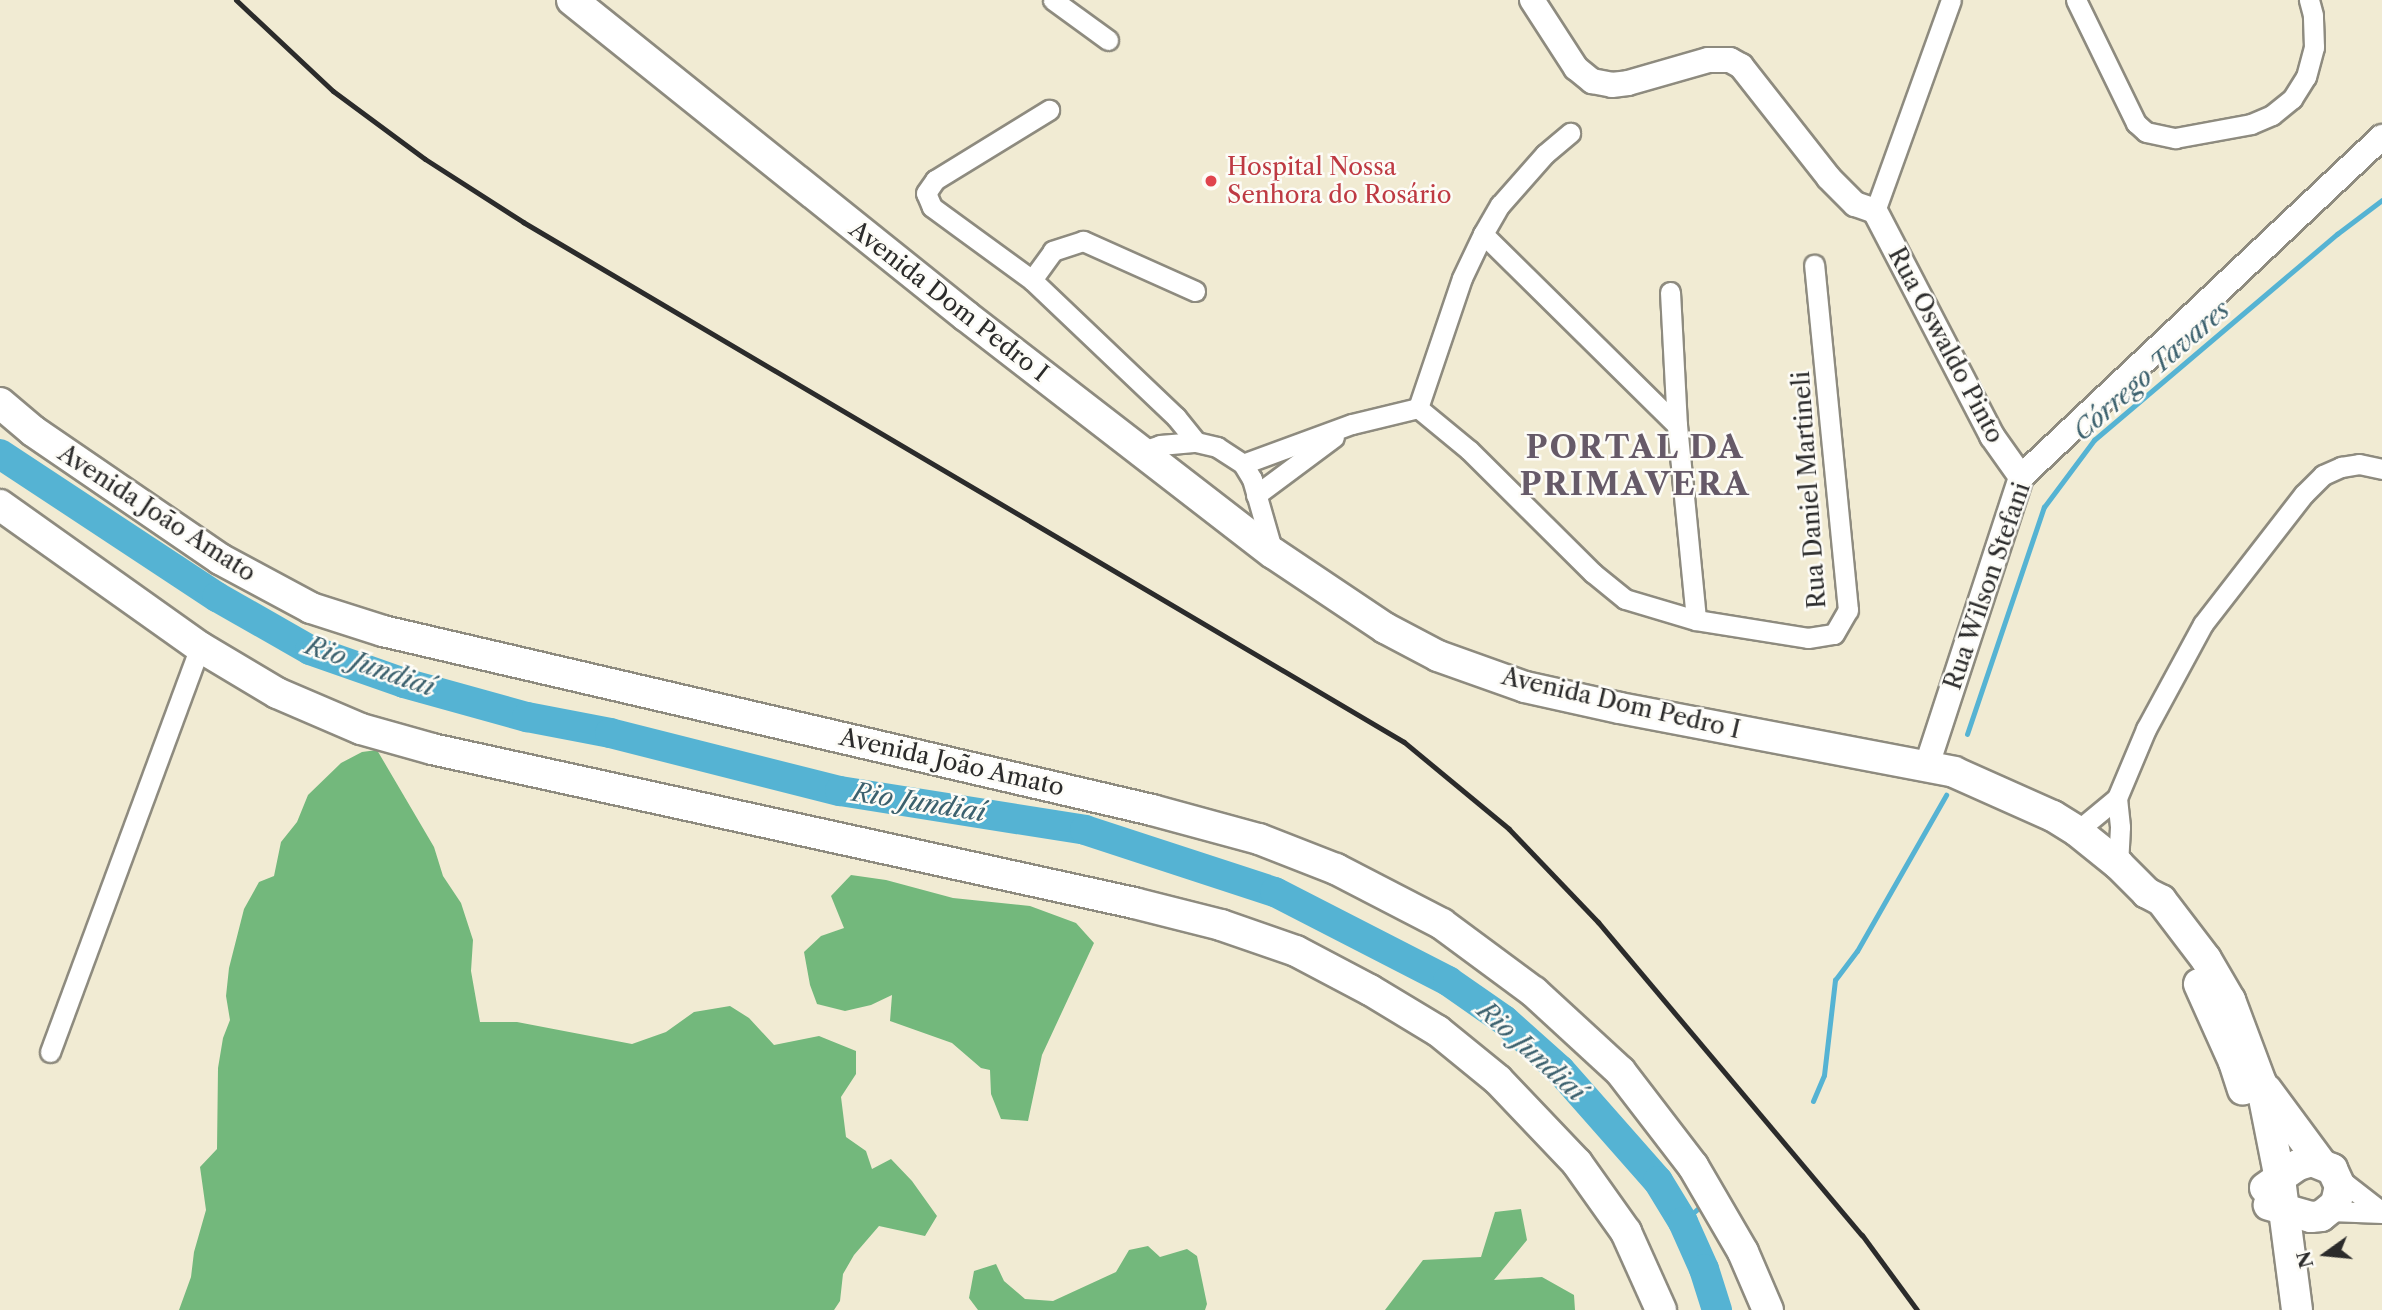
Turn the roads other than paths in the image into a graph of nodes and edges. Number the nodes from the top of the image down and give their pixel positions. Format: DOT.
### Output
graph roads {
  1 [pos="572,0"];
  2 [pos="590,0"];
  3 [pos="1053,0"];
  4 [pos="1532,0"];
  5 [pos="1951,0"];
  6 [pos="2076,0"];
  7 [pos="2309,0"];
  8 [pos="1108,40"];
  9 [pos="1049,110"];
  10 [pos="1570,133"];
  11 [pos="2382,137"];
  12 [pos="1875,211"];
  13 [pos="1483,234"];
  14 [pos="1814,265"];
  15 [pos="1032,280"];
  16 [pos="1195,291"];
  17 [pos="1670,292"];
  18 [pos="0,403"];
  19 [pos="1418,408"];
  20 [pos="1352,424"];
  21 [pos="1677,425"];
  22 [pos="1196,442"];
  23 [pos="1151,448"];
  24 [pos="1243,464"];
  25 [pos="2382,469"];
  26 [pos="2021,477"];
  27 [pos="0,505"];
  28 [pos="1259,506"];
  29 [pos="1273,554"];
  30 [pos="1331,594"];
  31 [pos="1696,620"];
  32 [pos="200,646"];
  33 [pos="1927,765"];
  34 [pos="2117,798"];
  35 [pos="2077,831"];
  36 [pos="2118,863"];
  37 [pos="2147,893"];
  38 [pos="50,1052"];
  39 [pos="2261,1083"];
  40 [pos="2328,1169"];
  41 [pos="2273,1196"];
  42 [pos="2325,1213"];
  43 [pos="2382,1213"];
  44 [pos="2291,1270"];
  45 [pos="1661,1310"];
  46 [pos="1768,1310"];
  47 [pos="2279,1310"];
  48 [pos="2297,1310"];
  1 -- 23 [label="main road, Avenida Dom Pedro I"];
  2 -- 23 [label="main road, Avenida Dom Pedro I"];
  3 -- 8 [label="street"];
  4 -- 12 [label="street"];
  5 -- 12 [label="street"];
  6 -- 7 [label="street"];
  9 -- 15 [label="street"];
  10 -- 13 [label="street"];
  11 -- 26 [label="street, Rua Wilson Stefani"];
  12 -- 26 [label="street, Rua Oswaldo Pinto"];
  13 -- 19 [label="street"];
  13 -- 21 [label="street"];
  14 -- 31 [label="street, Rua Daniel Martineli"];
  15 -- 16 [label="street"];
  15 -- 22 [label="street"];
  17 -- 21 [label="street"];
  18 -- 46 [label="main road, Avenida João Amato"];
  19 -- 20 [label="street"];
  19 -- 31 [label="street, Rua Daniel Martineli"];
  20 -- 24 [label="street"];
  20 -- 28 [label="street"];
  21 -- 31 [label="street"];
  22 -- 23 [label="street"];
  22 -- 24 [label="street"];
  23 -- 28 [label="main road, Avenida Dom Pedro I"];
  23 -- 29 [label="main road, Avenida Dom Pedro I"];
  24 -- 28 [label="street"];
  25 -- 34 [label="street"];
  26 -- 33 [label="street, Rua Wilson Stefani"];
  27 -- 32 [label="main road"];
  28 -- 29 [label="street"];
  28 -- 30 [label="main road, Avenida Dom Pedro I"];
  29 -- 30 [label="main road, Avenida Dom Pedro I"];
  30 -- 33 [label="main road, Avenida Dom Pedro I"];
  32 -- 38 [label="street"];
  32 -- 45 [label="main road"];
  33 -- 35 [label="main road, Avenida Dom Pedro I"];
  34 -- 35 [label="street"];
  34 -- 36 [label="street"];
  35 -- 36 [label="main road, Avenida Dom Pedro I"];
  36 -- 37 [label="main road, Avenida Dom Pedro I"];
  37 -- 39 [label="main road, Avenida Dom Pedro I"];
  37 -- 41 [label="main road"];
  39 -- 40 [label="main road"];
  39 -- 41 [label="main road"];
  40 -- 41 [label="main road"];
  40 -- 42 [label="main road"];
  40 -- 43 [label="street"];
  41 -- 42 [label="main road"];
  41 -- 44 [label="main road"];
  41 -- 47 [label="main road"];
  42 -- 43 [label="street"];
  42 -- 44 [label="main road"];
  44 -- 48 [label="main road"];
}
